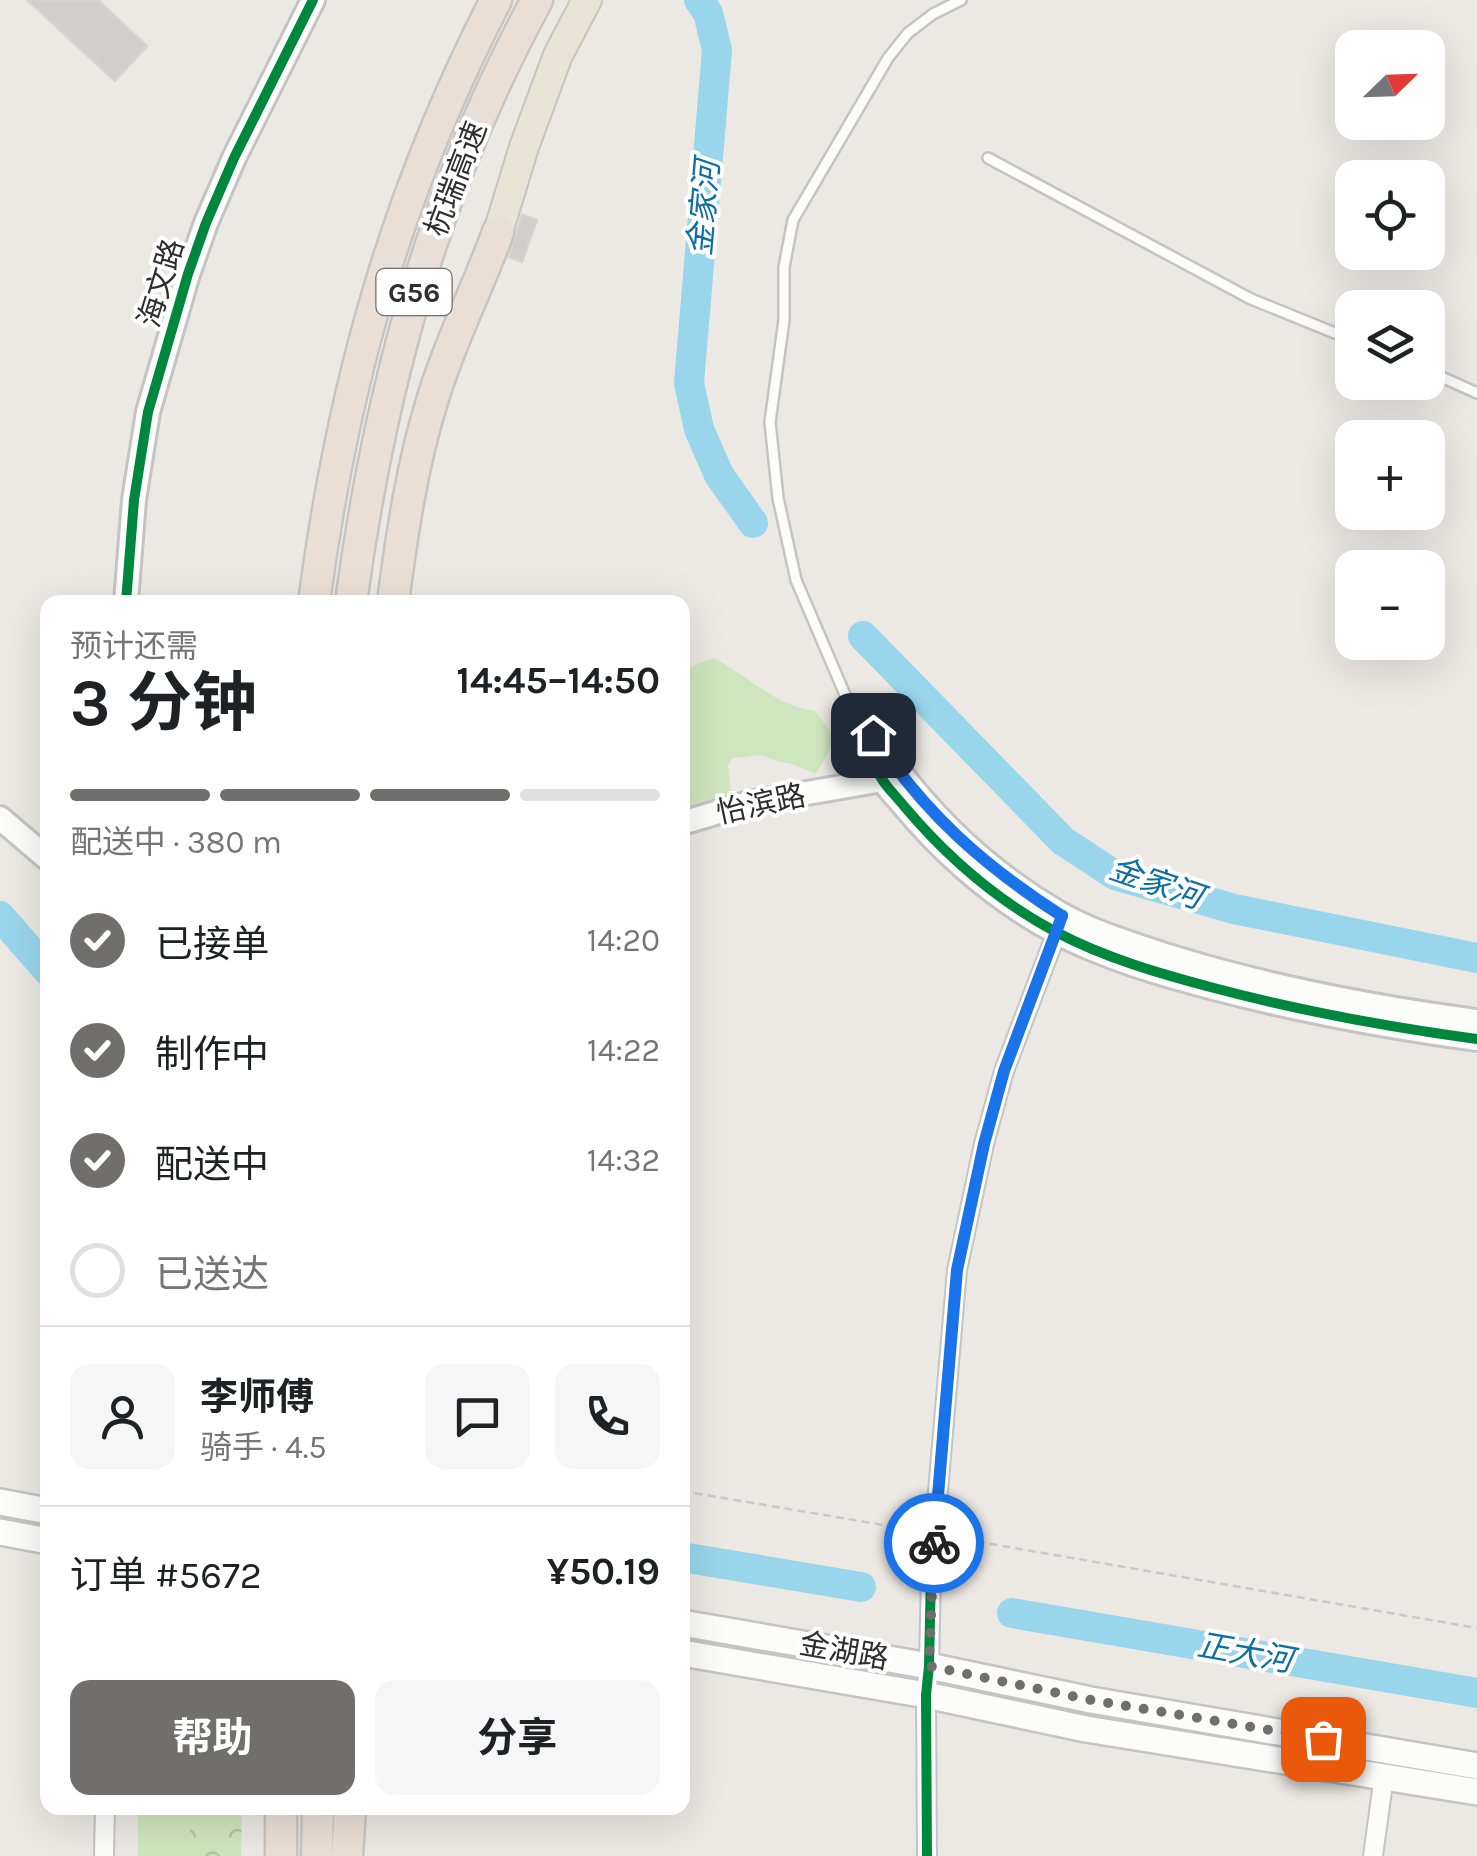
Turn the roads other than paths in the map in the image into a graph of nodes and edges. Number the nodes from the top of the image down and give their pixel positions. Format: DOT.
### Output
graph roads {
  1 [pos="313,0"];
  2 [pos="496,0"];
  3 [pos="537,0"];
  4 [pos="588,0"];
  5 [pos="961,0"];
  6 [pos="988,158"];
  7 [pos="498,232"];
  8 [pos="1335,333"];
  9 [pos="1445,379"];
  10 [pos="1477,393"];
  11 [pos="127,595"];
  12 [pos="315,595"];
  13 [pos="352,595"];
  14 [pos="394,595"];
  15 [pos="850,706"];
  16 [pos="891,778"];
  17 [pos="0,818"];
  18 [pos="690,821"];
  19 [pos="40,852"];
  20 [pos="1059,924"];
  21 [pos="1477,1020"];
  22 [pos="1477,1039"];
  23 [pos="0,1502"];
  24 [pos="40,1510"];
  25 [pos="0,1532"];
  26 [pos="40,1540"];
  27 [pos="690,1624"];
  28 [pos="690,1654"];
  29 [pos="929,1666"];
  30 [pos="926,1695"];
  31 [pos="1477,1766"];
  32 [pos="1384,1776"];
  33 [pos="1477,1792"];
  34 [pos="104,1815"];
  35 [pos="282,1815"];
  36 [pos="318,1815"];
  37 [pos="350,1815"];
  38 [pos="104,1856"];
  39 [pos="281,1856"];
  40 [pos="317,1856"];
  41 [pos="347,1856"];
  42 [pos="926,1856"];
  43 [pos="1373,1856"];
  1 -- 11 [label="street, 海文路"];
  2 -- 12 [label="highway, 杭瑞高速 / G56"];
  3 -- 13 [label="highway, 杭瑞高速 / G56"];
  4 -- 7 [label="main road"];
  5 -- 15 [label="lane"];
  6 -- 8 [label="lane"];
  7 -- 14 [label="highway"];
  9 -- 10 [label="lane"];
  15 -- 16 [label="street"];
  16 -- 18 [label="street, 怡滨路"];
  16 -- 20 [label="street"];
  17 -- 19 [label="street"];
  20 -- 21 [label="street"];
  20 -- 22 [label="street"];
  20 -- 29 [label="street"];
  23 -- 24 [label="main road"];
  25 -- 26 [label="main road"];
  27 -- 29 [label="main road, 金湖路"];
  28 -- 30 [label="main road, 金湖路"];
  29 -- 30 [label="street"];
  29 -- 31 [label="main road, 金湖路"];
  30 -- 32 [label="main road, 金湖路"];
  30 -- 42 [label="street"];
  32 -- 33 [label="main road, 金湖路"];
  32 -- 43 [label="street"];
  34 -- 38 [label="street"];
  35 -- 39 [label="highway"];
  36 -- 40 [label="highway"];
  37 -- 41 [label="highway"];
}
